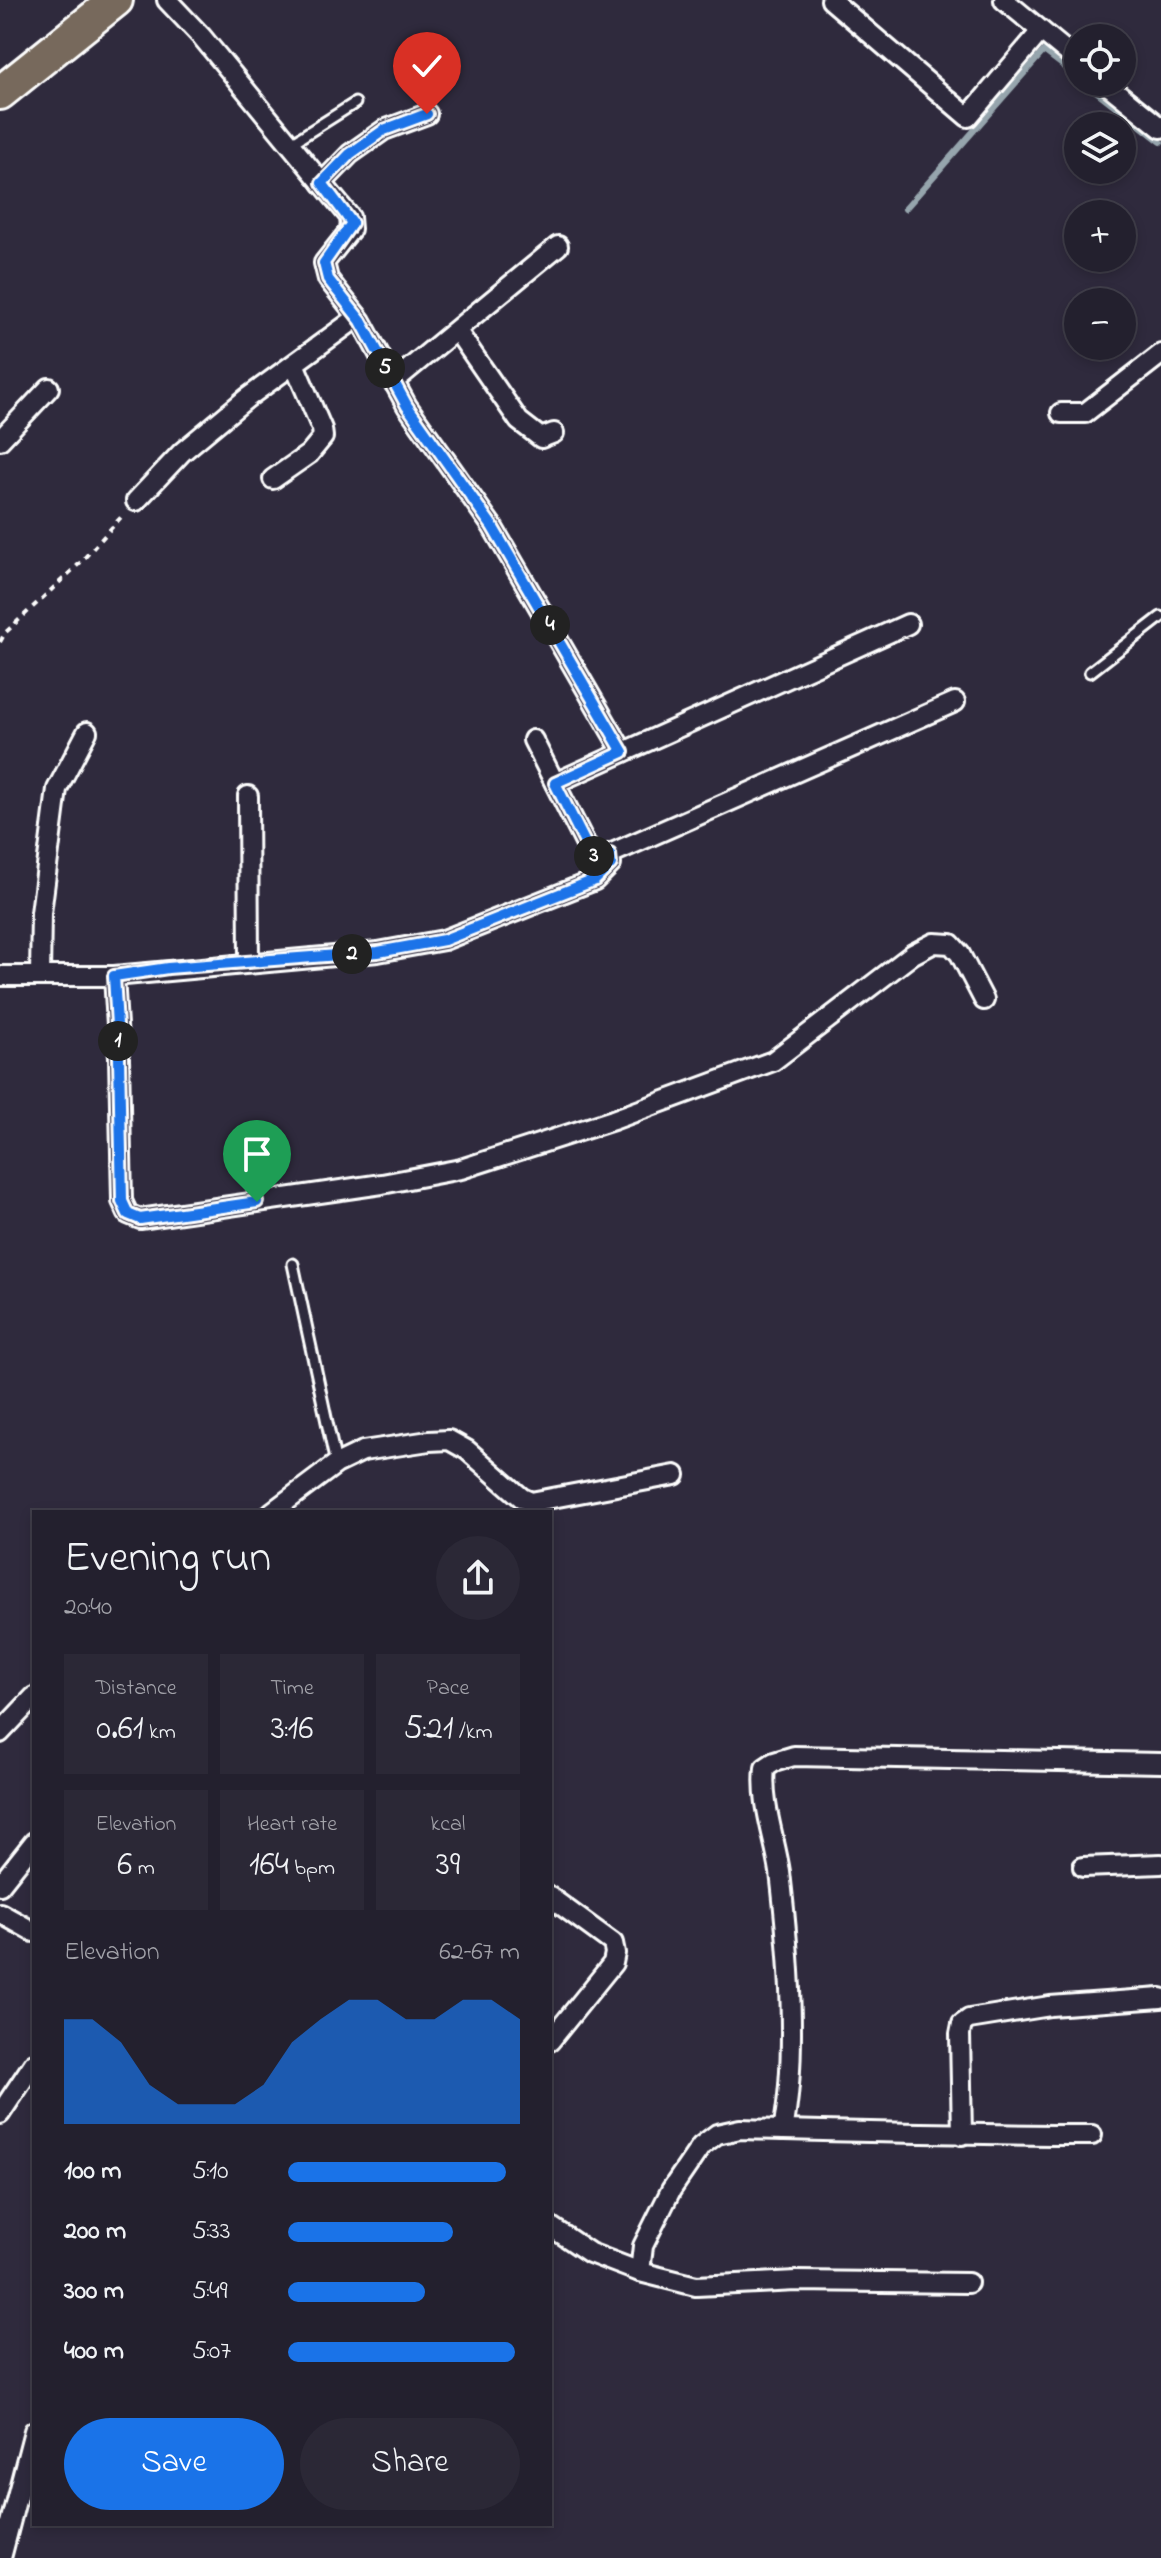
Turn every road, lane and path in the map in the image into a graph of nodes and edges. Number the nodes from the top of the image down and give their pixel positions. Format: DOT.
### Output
graph roads {
  1 [pos="116,0"];
  2 [pos="167,0"];
  3 [pos="831,0"];
  4 [pos="1004,0"];
  5 [pos="1041,31"];
  6 [pos="1064,50"];
  7 [pos="0,93"];
  8 [pos="1121,96"];
  9 [pos="355,103"];
  10 [pos="427,114"];
  11 [pos="1161,128"];
  12 [pos="290,144"];
  13 [pos="322,183"];
  14 [pos="558,246"];
  15 [pos="358,317"];
  16 [pos="457,331"];
  17 [pos="1161,354"];
  18 [pos="295,366"];
  19 [pos="393,382"];
  20 [pos="49,388"];
  21 [pos="1061,413"];
  22 [pos="554,433"];
  23 [pos="0,440"];
  24 [pos="273,479"];
  25 [pos="136,501"];
  26 [pos="1161,617"];
  27 [pos="908,624"];
  28 [pos="0,642"];
  29 [pos="1090,672"];
  30 [pos="955,702"];
  31 [pos="87,732"];
  32 [pos="533,740"];
  33 [pos="623,752"];
  34 [pos="555,783"];
  35 [pos="248,796"];
  36 [pos="610,854"];
  37 [pos="249,963"];
  38 [pos="0,976"];
  39 [pos="40,976"];
  40 [pos="114,976"];
  41 [pos="984,1000"];
  42 [pos="293,1264"];
  43 [pos="336,1464"];
  44 [pos="675,1475"];
  45 [pos="275,1510"];
  46 [pos="32,1699"];
  47 [pos="0,1733"];
  48 [pos="1161,1763"];
  49 [pos="32,1845"];
  50 [pos="1161,1864"];
  51 [pos="1083,1867"];
  52 [pos="0,1885"];
  53 [pos="552,1898"];
  54 [pos="0,1913"];
  55 [pos="32,1931"];
  56 [pos="1161,1998"];
  57 [pos="552,2039"];
  58 [pos="32,2066"];
  59 [pos="0,2114"];
  60 [pos="783,2130"];
  61 [pos="962,2135"];
  62 [pos="1092,2135"];
  63 [pos="552,2227"];
  64 [pos="640,2272"];
  65 [pos="968,2283"];
  66 [pos="32,2439"];
  67 [pos="1,2558"];
  1 -- 7 [label="highway"];
  2 -- 12 [label="street"];
  3 -- 5 [label="street"];
  4 -- 5 [label="street"];
  5 -- 6 [label="street"];
  8 -- 11 [label="street"];
  9 -- 12 [label="lane"];
  10 -- 13 [label="street"];
  12 -- 13 [label="street"];
  13 -- 15 [label="street"];
  14 -- 16 [label="street"];
  15 -- 18 [label="street"];
  15 -- 19 [label="street"];
  16 -- 19 [label="street"];
  16 -- 22 [label="street"];
  17 -- 21 [label="street"];
  18 -- 24 [label="street"];
  18 -- 25 [label="street"];
  19 -- 33 [label="street"];
  20 -- 23 [label="street"];
  25 -- 28 [label="path"];
  26 -- 29 [label="lane"];
  27 -- 33 [label="street"];
  30 -- 36 [label="street"];
  31 -- 39 [label="street"];
  32 -- 34 [label="street"];
  33 -- 34 [label="street"];
  34 -- 36 [label="street"];
  35 -- 37 [label="street"];
  36 -- 37 [label="street"];
  37 -- 40 [label="street"];
  38 -- 39 [label="street"];
  39 -- 40 [label="street"];
  40 -- 41 [label="street"];
  42 -- 43 [label="lane"];
  43 -- 44 [label="street"];
  43 -- 45 [label="street"];
  46 -- 47 [label="street"];
  48 -- 60 [label="street"];
  49 -- 52 [label="street"];
  50 -- 51 [label="street"];
  53 -- 57 [label="street"];
  54 -- 55 [label="street"];
  56 -- 61 [label="street"];
  58 -- 59 [label="street"];
  60 -- 61 [label="street"];
  60 -- 64 [label="street"];
  61 -- 62 [label="street"];
  63 -- 64 [label="street"];
  64 -- 65 [label="street"];
  66 -- 67 [label="street"];
}
